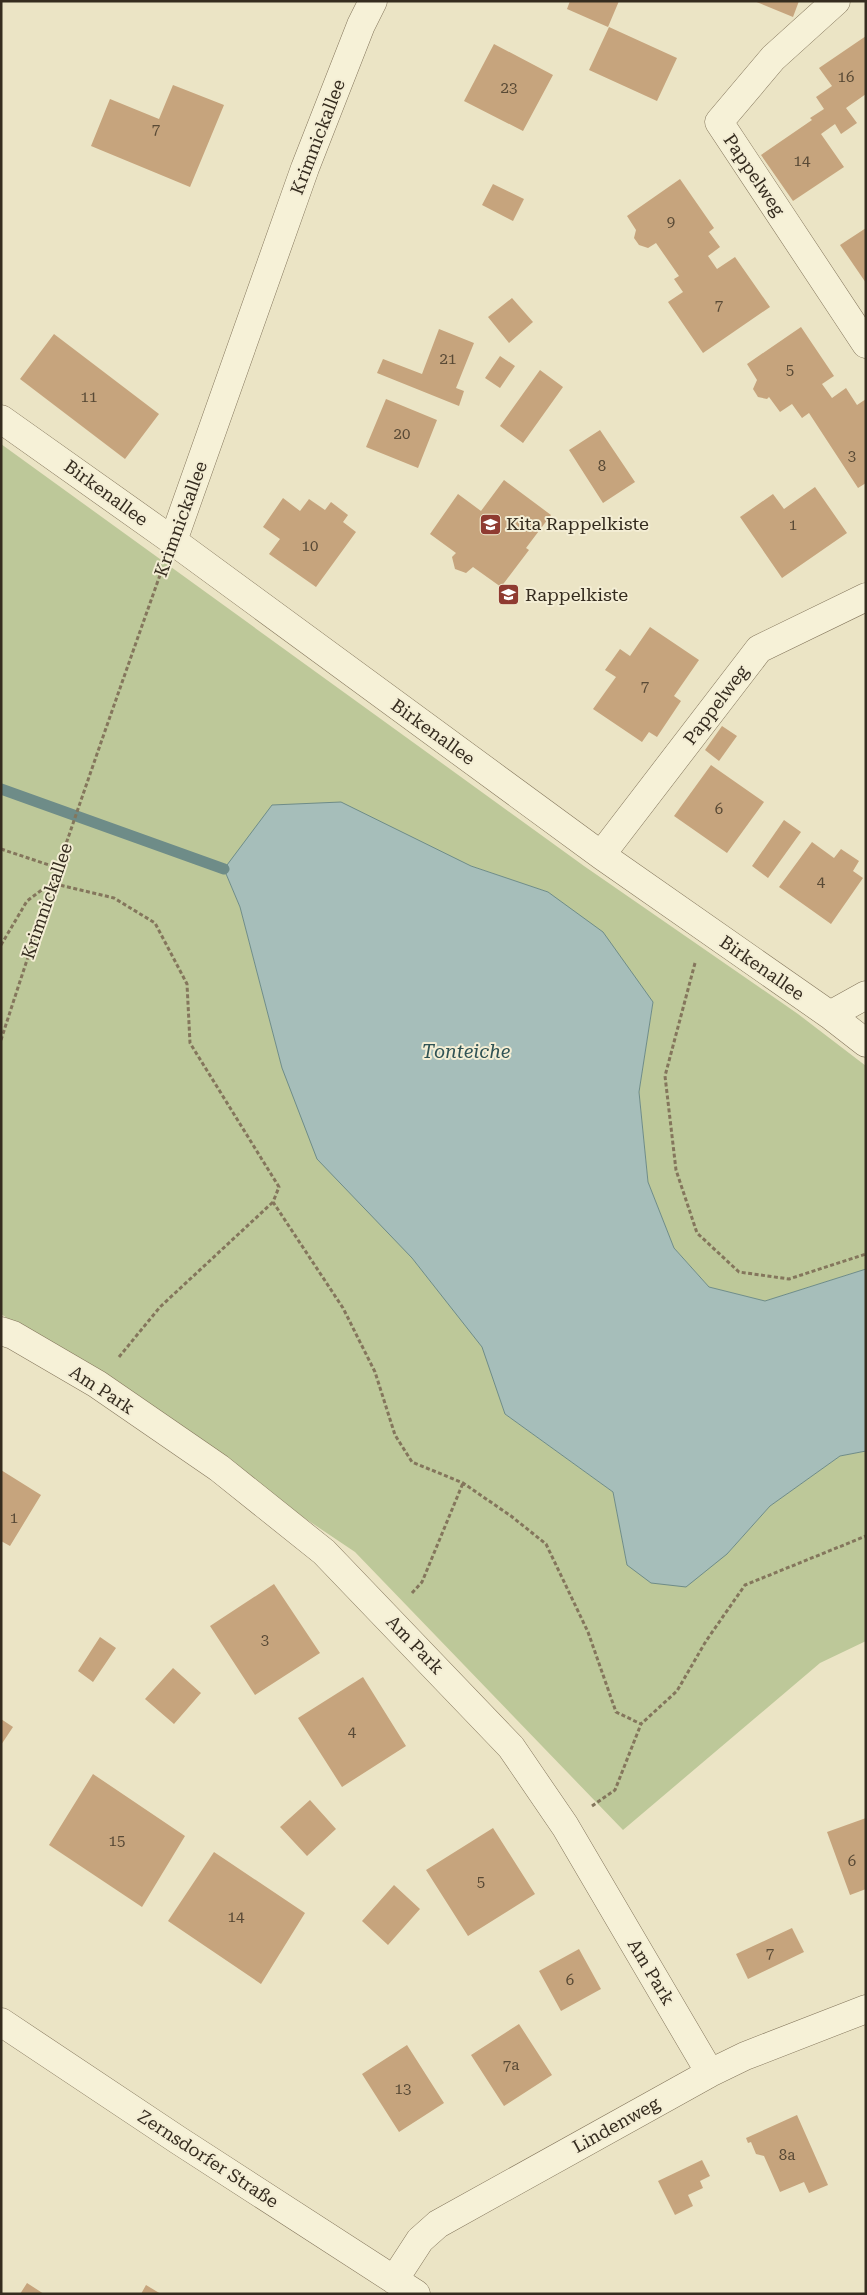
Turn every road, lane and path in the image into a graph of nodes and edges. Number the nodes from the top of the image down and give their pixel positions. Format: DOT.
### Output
graph roads {
  1 [pos="373,1"];
  2 [pos="836,1"];
  3 [pos="866,344"];
  4 [pos="1,418"];
  5 [pos="173,541"];
  6 [pos="866,597"];
  7 [pos="1,849"];
  8 [pos="601,855"];
  9 [pos="58,868"];
  10 [pos="51,883"];
  11 [pos="705,927"];
  12 [pos="1,945"];
  13 [pos="866,995"];
  14 [pos="830,1015"];
  15 [pos="1,1040"];
  16 [pos="866,1043"];
  17 [pos="273,1202"];
  18 [pos="866,1254"];
  19 [pos="1,1331"];
  20 [pos="97,1384"];
  21 [pos="463,1483"];
  22 [pos="866,1536"];
  23 [pos="389,1618"];
  24 [pos="641,1724"];
  25 [pos="565,1826"];
  26 [pos="866,2009"];
  27 [pos="1,2022"];
  28 [pos="710,2073"];
  29 [pos="405,2289"];
  1 -- 5 [label="street, Krimnickallee"];
  2 -- 3 [label="street, Pappelweg"];
  4 -- 5 [label="street, Birkenallee"];
  5 -- 8 [label="street, Birkenallee"];
  5 -- 9 [label="path, Krimnickallee"];
  6 -- 8 [label="street, Pappelweg"];
  7 -- 9 [label="path"];
  8 -- 11 [label="street, Birkenallee"];
  9 -- 10 [label="path, Krimnickallee"];
  10 -- 12 [label="path"];
  10 -- 15 [label="path, Krimnickallee"];
  10 -- 17 [label="path"];
  11 -- 14 [label="street, Birkenallee"];
  11 -- 18 [label="path"];
  13 -- 14 [label="street"];
  14 -- 16 [label="street, Birkenallee"];
  17 -- 20 [label="path"];
  17 -- 21 [label="path"];
  19 -- 20 [label="street, Am Park"];
  20 -- 23 [label="street, Am Park"];
  21 -- 23 [label="path"];
  21 -- 24 [label="path"];
  22 -- 24 [label="path"];
  23 -- 25 [label="street, Am Park"];
  24 -- 25 [label="path"];
  25 -- 28 [label="street, Am Park"];
  26 -- 28 [label="street, Lindenweg"];
  27 -- 29 [label="street, Zernsdorfer Straße"];
  28 -- 29 [label="street, Lindenweg"];
}
